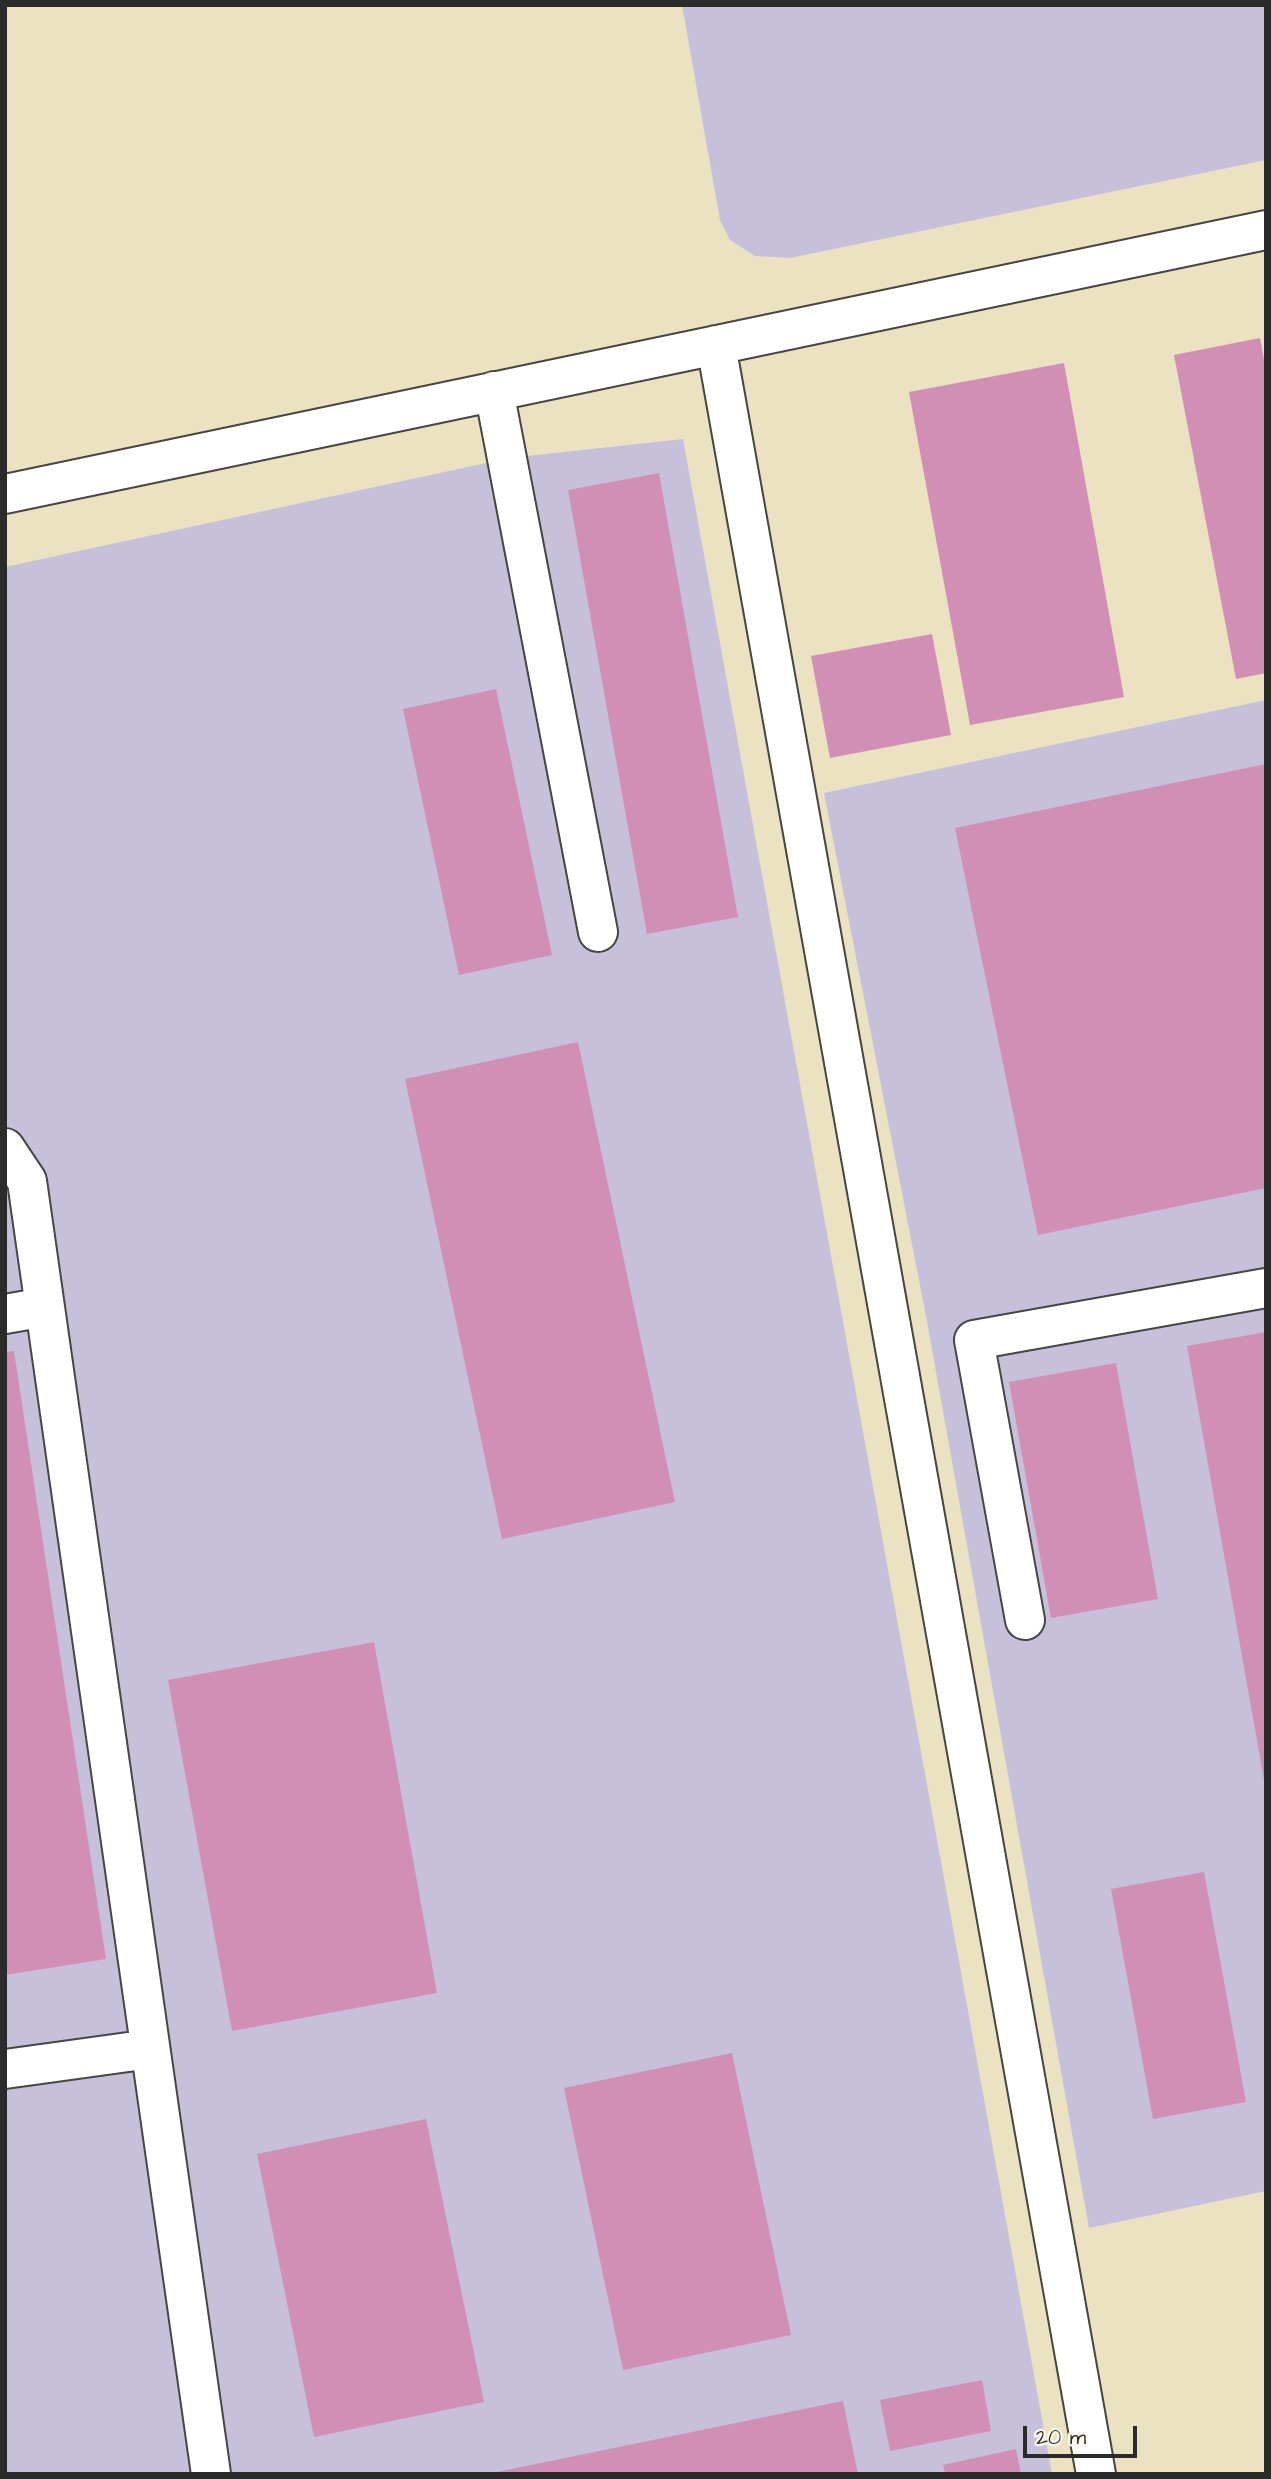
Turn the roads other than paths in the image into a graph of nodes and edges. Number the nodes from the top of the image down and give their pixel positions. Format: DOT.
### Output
graph roads {
  1 [pos="1266,230"];
  2 [pos="716,345"];
  3 [pos="494,391"];
  4 [pos="5,494"];
  5 [pos="598,932"];
  6 [pos="5,1148"];
  7 [pos="1266,1288"];
  8 [pos="45,1307"];
  9 [pos="5,1314"];
  10 [pos="1025,1620"];
  11 [pos="150,2049"];
  12 [pos="5,2069"];
  13 [pos="211,2474"];
  14 [pos="1096,2474"];
  1 -- 2 [label="street"];
  2 -- 3 [label="street"];
  2 -- 14 [label="street"];
  3 -- 4 [label="street"];
  3 -- 5 [label="street"];
  6 -- 8 [label="street"];
  7 -- 10 [label="street"];
  8 -- 9 [label="street"];
  8 -- 11 [label="street"];
  11 -- 12 [label="street"];
  11 -- 13 [label="street"];
}
